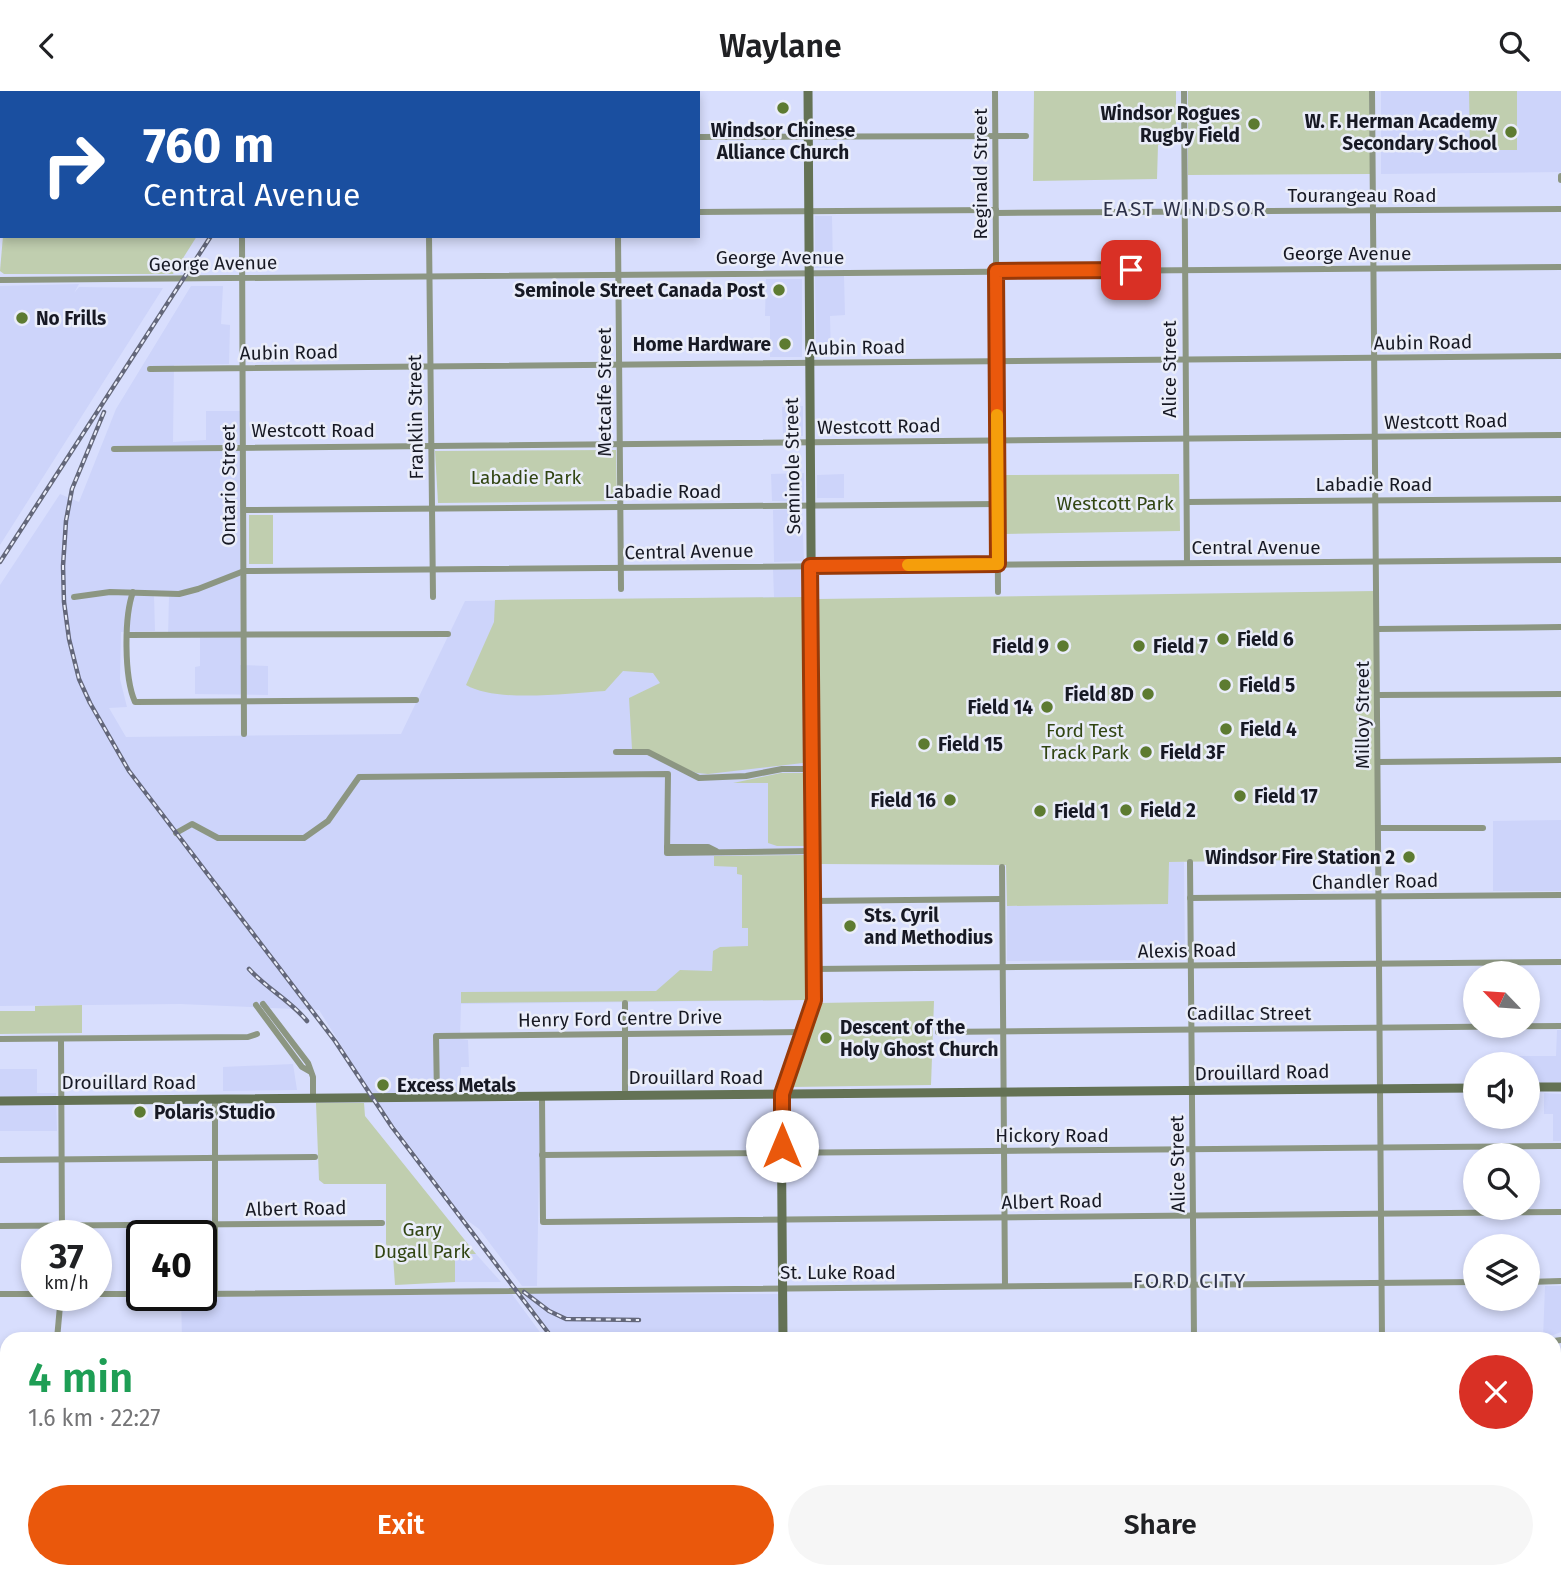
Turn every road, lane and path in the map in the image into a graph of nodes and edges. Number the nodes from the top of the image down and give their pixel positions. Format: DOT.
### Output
graph roads {
  1 [pos="807,91"];
  2 [pos="995,91"];
  3 [pos="1184,91"];
  4 [pos="1372,91"];
  5 [pos="995,136"];
  6 [pos="1026,136"];
  7 [pos="700,137"];
  8 [pos="808,137"];
  9 [pos="1561,209"];
  10 [pos="1373,210"];
  11 [pos="809,211"];
  12 [pos="700,212"];
  13 [pos="996,212"];
  14 [pos="1185,212"];
  15 [pos="242,238"];
  16 [pos="429,238"];
  17 [pos="618,238"];
  18 [pos="1561,267"];
  19 [pos="1373,268"];
  20 [pos="1185,270"];
  21 [pos="996,271"];
  22 [pos="808,273"];
  23 [pos="619,274"];
  24 [pos="429,277"];
  25 [pos="243,279"];
  26 [pos="0,280"];
  27 [pos="1561,356"];
  28 [pos="1374,358"];
  29 [pos="1185,360"];
  30 [pos="997,362"];
  31 [pos="808,363"];
  32 [pos="619,365"];
  33 [pos="430,366"];
  34 [pos="243,368"];
  35 [pos="150,369"];
  36 [pos="1561,436"];
  37 [pos="1375,437"];
  38 [pos="1186,439"];
  39 [pos="997,441"];
  40 [pos="809,442"];
  41 [pos="620,444"];
  42 [pos="431,445"];
  43 [pos="243,447"];
  44 [pos="114,449"];
  45 [pos="1561,499"];
  46 [pos="1376,500"];
  47 [pos="1186,502"];
  48 [pos="998,504"];
  49 [pos="810,506"];
  50 [pos="620,507"];
  51 [pos="432,509"];
  52 [pos="244,510"];
  53 [pos="1561,560"];
  54 [pos="1376,562"];
  55 [pos="1187,563"];
  56 [pos="998,564"];
  57 [pos="810,566"];
  58 [pos="621,568"];
  59 [pos="432,570"];
  60 [pos="244,571"];
  61 [pos="621,589"];
  62 [pos="133,592"];
  63 [pos="998,592"];
  64 [pos="74,597"];
  65 [pos="433,597"];
  66 [pos="1561,627"];
  67 [pos="1377,629"];
  68 [pos="244,634"];
  69 [pos="448,634"];
  70 [pos="128,635"];
  71 [pos="1561,694"];
  72 [pos="1377,695"];
  73 [pos="416,700"];
  74 [pos="244,701"];
  75 [pos="244,734"];
  76 [pos="616,752"];
  77 [pos="1561,760"];
  78 [pos="1378,762"];
  79 [pos="812,769"];
  80 [pos="1379,828"];
  81 [pos="1483,828"];
  82 [pos="176,833"];
  83 [pos="812,851"];
  84 [pos="1190,862"];
  85 [pos="1002,867"];
  86 [pos="1561,895"];
  87 [pos="1379,897"];
  88 [pos="1190,898"];
  89 [pos="1002,899"];
  90 [pos="813,901"];
  91 [pos="1561,962"];
  92 [pos="1380,964"];
  93 [pos="1191,965"];
  94 [pos="1002,967"];
  95 [pos="814,969"];
  96 [pos="625,1003"];
  97 [pos="260,1005"];
  98 [pos="1561,1026"];
  99 [pos="1381,1028"];
  100 [pos="1191,1030"];
  101 [pos="1002,1031"];
  102 [pos="803,1032"];
  103 [pos="938,1032"];
  104 [pos="257,1034"];
  105 [pos="625,1034"];
  106 [pos="0,1039"];
  107 [pos="61,1039"];
  108 [pos="1540,1087"];
  109 [pos="1561,1087"];
  110 [pos="1463,1088"];
  111 [pos="1381,1089"];
  112 [pos="1192,1090"];
  113 [pos="1004,1092"];
  114 [pos="782,1094"];
  115 [pos="625,1095"];
  116 [pos="542,1096"];
  117 [pos="437,1097"];
  118 [pos="313,1098"];
  119 [pos="215,1099"];
  120 [pos="62,1100"];
  121 [pos="0,1101"];
  122 [pos="1561,1146"];
  123 [pos="1382,1147"];
  124 [pos="1192,1149"];
  125 [pos="1004,1151"];
  126 [pos="782,1153"];
  127 [pos="542,1155"];
  128 [pos="315,1157"];
  129 [pos="214,1159"];
  130 [pos="0,1160"];
  131 [pos="62,1160"];
  132 [pos="1561,1212"];
  133 [pos="1382,1214"];
  134 [pos="1193,1216"];
  135 [pos="1005,1217"];
  136 [pos="782,1219"];
  137 [pos="62,1220"];
  138 [pos="214,1220"];
  139 [pos="382,1223"];
  140 [pos="217,1225"];
  141 [pos="0,1226"];
  142 [pos="21,1226"];
  143 [pos="1463,1282"];
  144 [pos="1540,1282"];
  145 [pos="1561,1282"];
  146 [pos="1382,1283"];
  147 [pos="1194,1285"];
  148 [pos="1005,1286"];
  149 [pos="782,1288"];
  150 [pos="0,1294"];
  151 [pos="21,1294"];
  152 [pos="217,1294"];
  153 [pos="60,1311"];
  154 [pos="58,1332"];
  155 [pos="783,1332"];
  156 [pos="1194,1332"];
  157 [pos="1382,1332"];
  1 -- 8 [label="street, Seminole Street"];
  2 -- 5 [label="street, Reginald Street"];
  3 -- 14 [label="street, Alice Street"];
  4 -- 10 [label="street, Milloy Street"];
  5 -- 6 [label="street"];
  5 -- 8 [label="street"];
  5 -- 13 [label="street, Reginald Street"];
  7 -- 8 [label="street"];
  8 -- 11 [label="street, Seminole Street"];
  9 -- 10 [label="street, Tourangeau Road"];
  10 -- 14 [label="street, Tourangeau Road"];
  10 -- 19 [label="street, Milloy Street"];
  11 -- 12 [label="street, Tourangeau Road"];
  11 -- 13 [label="street, Tourangeau Road"];
  11 -- 22 [label="street, Seminole Street"];
  13 -- 14 [label="street, Tourangeau Road"];
  13 -- 21 [label="street, Reginald Street"];
  14 -- 20 [label="street, Alice Street"];
  15 -- 25 [label="street, Ontario Street"];
  16 -- 24 [label="street, Franklin Street"];
  17 -- 23 [label="street, Metcalfe Street"];
  18 -- 19 [label="street, George Avenue"];
  19 -- 20 [label="street, George Avenue"];
  19 -- 28 [label="street, Milloy Street"];
  20 -- 21 [label="street, George Avenue"];
  20 -- 29 [label="street, Alice Street"];
  21 -- 22 [label="street, George Avenue"];
  21 -- 30 [label="street, Reginald Street"];
  22 -- 23 [label="street, George Avenue"];
  22 -- 31 [label="street, Seminole Street"];
  23 -- 24 [label="street, George Avenue"];
  23 -- 32 [label="street, Metcalfe Street"];
  24 -- 25 [label="street, George Avenue"];
  24 -- 33 [label="street, Franklin Street"];
  25 -- 26 [label="street, George Avenue"];
  25 -- 34 [label="street, Ontario Street"];
  27 -- 28 [label="street, Aubin Road"];
  28 -- 29 [label="street, Aubin Road"];
  28 -- 37 [label="street, Milloy Street"];
  29 -- 30 [label="street, Aubin Road"];
  29 -- 38 [label="street, Alice Street"];
  30 -- 31 [label="street, Aubin Road"];
  30 -- 39 [label="street, Reginald Street"];
  31 -- 32 [label="street, Aubin Road"];
  31 -- 40 [label="street, Seminole Street"];
  32 -- 33 [label="street, Aubin Road"];
  32 -- 41 [label="street, Metcalfe Street"];
  33 -- 34 [label="street, Aubin Road"];
  33 -- 42 [label="street, Franklin Street"];
  34 -- 35 [label="street, Aubin Road"];
  34 -- 43 [label="street, Ontario Street"];
  36 -- 37 [label="street, Westcott Road"];
  37 -- 38 [label="street, Westcott Road"];
  37 -- 46 [label="street, Milloy Street"];
  38 -- 39 [label="street, Westcott Road"];
  38 -- 47 [label="street, Alice Street"];
  39 -- 40 [label="street, Westcott Road"];
  39 -- 48 [label="street, Reginald Street"];
  40 -- 41 [label="street, Westcott Road"];
  40 -- 49 [label="street, Seminole Street"];
  41 -- 42 [label="street, Westcott Road"];
  41 -- 50 [label="street, Metcalfe Street"];
  42 -- 43 [label="street, Westcott Road"];
  42 -- 51 [label="street, Franklin Street"];
  43 -- 44 [label="street, Westcott Road"];
  43 -- 52 [label="street, Ontario Street"];
  45 -- 46 [label="street, Labadie Road"];
  46 -- 47 [label="street, Labadie Road"];
  46 -- 54 [label="street, Milloy Street"];
  47 -- 55 [label="street, Alice Street"];
  48 -- 49 [label="street, Labadie Road"];
  48 -- 56 [label="street, Reginald Street"];
  49 -- 50 [label="street, Labadie Road"];
  49 -- 57 [label="street, Seminole Street"];
  50 -- 51 [label="street, Labadie Road"];
  50 -- 58 [label="street, Metcalfe Street"];
  51 -- 52 [label="street, Labadie Road"];
  51 -- 59 [label="street, Franklin Street"];
  52 -- 60 [label="street, Ontario Street"];
  53 -- 54 [label="street, Central Avenue"];
  54 -- 55 [label="street, Central Avenue"];
  54 -- 67 [label="street, Milloy Street"];
  55 -- 56 [label="street, Central Avenue"];
  56 -- 57 [label="street, Central Avenue"];
  56 -- 63 [label="street, Reginald Street"];
  57 -- 58 [label="street, Central Avenue"];
  57 -- 79 [label="street, Seminole Street"];
  58 -- 59 [label="street, Central Avenue"];
  58 -- 61 [label="street, Metcalfe Street"];
  59 -- 60 [label="street, Central Avenue"];
  59 -- 65 [label="street, Franklin Street"];
  60 -- 62 [label="street, Central Avenue"];
  60 -- 68 [label="street, Ontario Street"];
  62 -- 64 [label="street, Central Avenue"];
  62 -- 70 [label="street"];
  66 -- 67 [label="street"];
  67 -- 72 [label="street, Milloy Street"];
  68 -- 69 [label="street"];
  68 -- 70 [label="street"];
  68 -- 74 [label="street, Ontario Street"];
  70 -- 74 [label="street"];
  71 -- 72 [label="street"];
  72 -- 78 [label="street, Milloy Street"];
  73 -- 74 [label="street"];
  74 -- 75 [label="street, Ontario Street"];
  76 -- 79 [label="street"];
  77 -- 78 [label="street"];
  78 -- 80 [label="street, Milloy Street"];
  79 -- 83 [label="street, Seminole Street"];
  80 -- 81 [label="street"];
  80 -- 87 [label="street, Milloy Street"];
  82 -- 83 [label="street"];
  83 -- 90 [label="street, Seminole Street"];
  84 -- 88 [label="street, Alice Street"];
  85 -- 89 [label="street"];
  86 -- 87 [label="street, Chandler Road"];
  87 -- 88 [label="street, Chandler Road"];
  87 -- 92 [label="street, Milloy Street"];
  88 -- 93 [label="street, Alice Street"];
  89 -- 90 [label="street"];
  89 -- 94 [label="street"];
  90 -- 95 [label="street, Seminole Street"];
  91 -- 92 [label="street, Alexis Road"];
  92 -- 93 [label="street, Alexis Road"];
  92 -- 99 [label="street, Milloy Street"];
  93 -- 94 [label="street, Alexis Road"];
  93 -- 100 [label="street, Alice Street"];
  94 -- 95 [label="street, Alexis Road"];
  94 -- 101 [label="street"];
  95 -- 102 [label="street, Seminole Street"];
  96 -- 105 [label="street"];
  97 -- 118 [label="street"];
  98 -- 99 [label="street, Cadillac Street"];
  99 -- 100 [label="street, Cadillac Street"];
  99 -- 111 [label="street, Milloy Street"];
  100 -- 101 [label="street, Cadillac Street"];
  100 -- 112 [label="street, Alice Street"];
  101 -- 103 [label="street, Cadillac Street"];
  101 -- 113 [label="street"];
  102 -- 105 [label="street, Henry Ford Centre Drive"];
  102 -- 114 [label="street, Seminole Street"];
  104 -- 107 [label="street"];
  105 -- 115 [label="street"];
  105 -- 117 [label="street, Henry Ford Centre Drive"];
  106 -- 107 [label="street"];
  107 -- 120 [label="street"];
  108 -- 109 [label="street"];
  110 -- 111 [label="street, Drouillard Road"];
  111 -- 112 [label="street, Drouillard Road"];
  111 -- 123 [label="street, Milloy Street"];
  112 -- 113 [label="street, Drouillard Road"];
  112 -- 124 [label="street, Alice Street"];
  113 -- 114 [label="street, Drouillard Road"];
  113 -- 125 [label="street"];
  114 -- 115 [label="street, Drouillard Road"];
  114 -- 126 [label="street, Seminole Street"];
  115 -- 116 [label="street, Drouillard Road"];
  116 -- 117 [label="street, Drouillard Road"];
  116 -- 127 [label="street"];
  117 -- 118 [label="street, Drouillard Road"];
  118 -- 119 [label="street, Drouillard Road"];
  119 -- 120 [label="street, Drouillard Road"];
  119 -- 129 [label="street"];
  120 -- 121 [label="street, Drouillard Road"];
  120 -- 131 [label="street"];
  122 -- 123 [label="street, Hickory Road"];
  123 -- 124 [label="street, Hickory Road"];
  123 -- 133 [label="street, Milloy Street"];
  124 -- 125 [label="street, Hickory Road"];
  124 -- 134 [label="street, Alice Street"];
  125 -- 126 [label="street, Hickory Road"];
  125 -- 135 [label="street"];
  126 -- 127 [label="street, Hickory Road"];
  126 -- 136 [label="street, Seminole Street"];
  127 -- 136 [label="street, Albert Road"];
  128 -- 129 [label="street"];
  129 -- 131 [label="street"];
  129 -- 138 [label="street"];
  130 -- 131 [label="street"];
  131 -- 137 [label="street"];
  132 -- 133 [label="street, Albert Road"];
  133 -- 134 [label="street, Albert Road"];
  133 -- 146 [label="street, Milloy Street"];
  134 -- 135 [label="street, Albert Road"];
  134 -- 147 [label="street, Alice Street"];
  135 -- 136 [label="street, Albert Road"];
  135 -- 148 [label="street"];
  136 -- 149 [label="street, Seminole Street"];
  139 -- 140 [label="street, Albert Road"];
  141 -- 142 [label="street, Albert Road"];
  143 -- 146 [label="street, St. Luke Road"];
  144 -- 145 [label="street"];
  146 -- 147 [label="street, St. Luke Road"];
  146 -- 157 [label="street, Milloy Street"];
  147 -- 148 [label="street, St. Luke Road"];
  147 -- 156 [label="street, Alice Street"];
  148 -- 149 [label="street, St. Luke Road"];
  149 -- 152 [label="street, St. Luke Road"];
  149 -- 155 [label="street, Seminole Street"];
  150 -- 151 [label="street"];
  153 -- 154 [label="street"];
}
